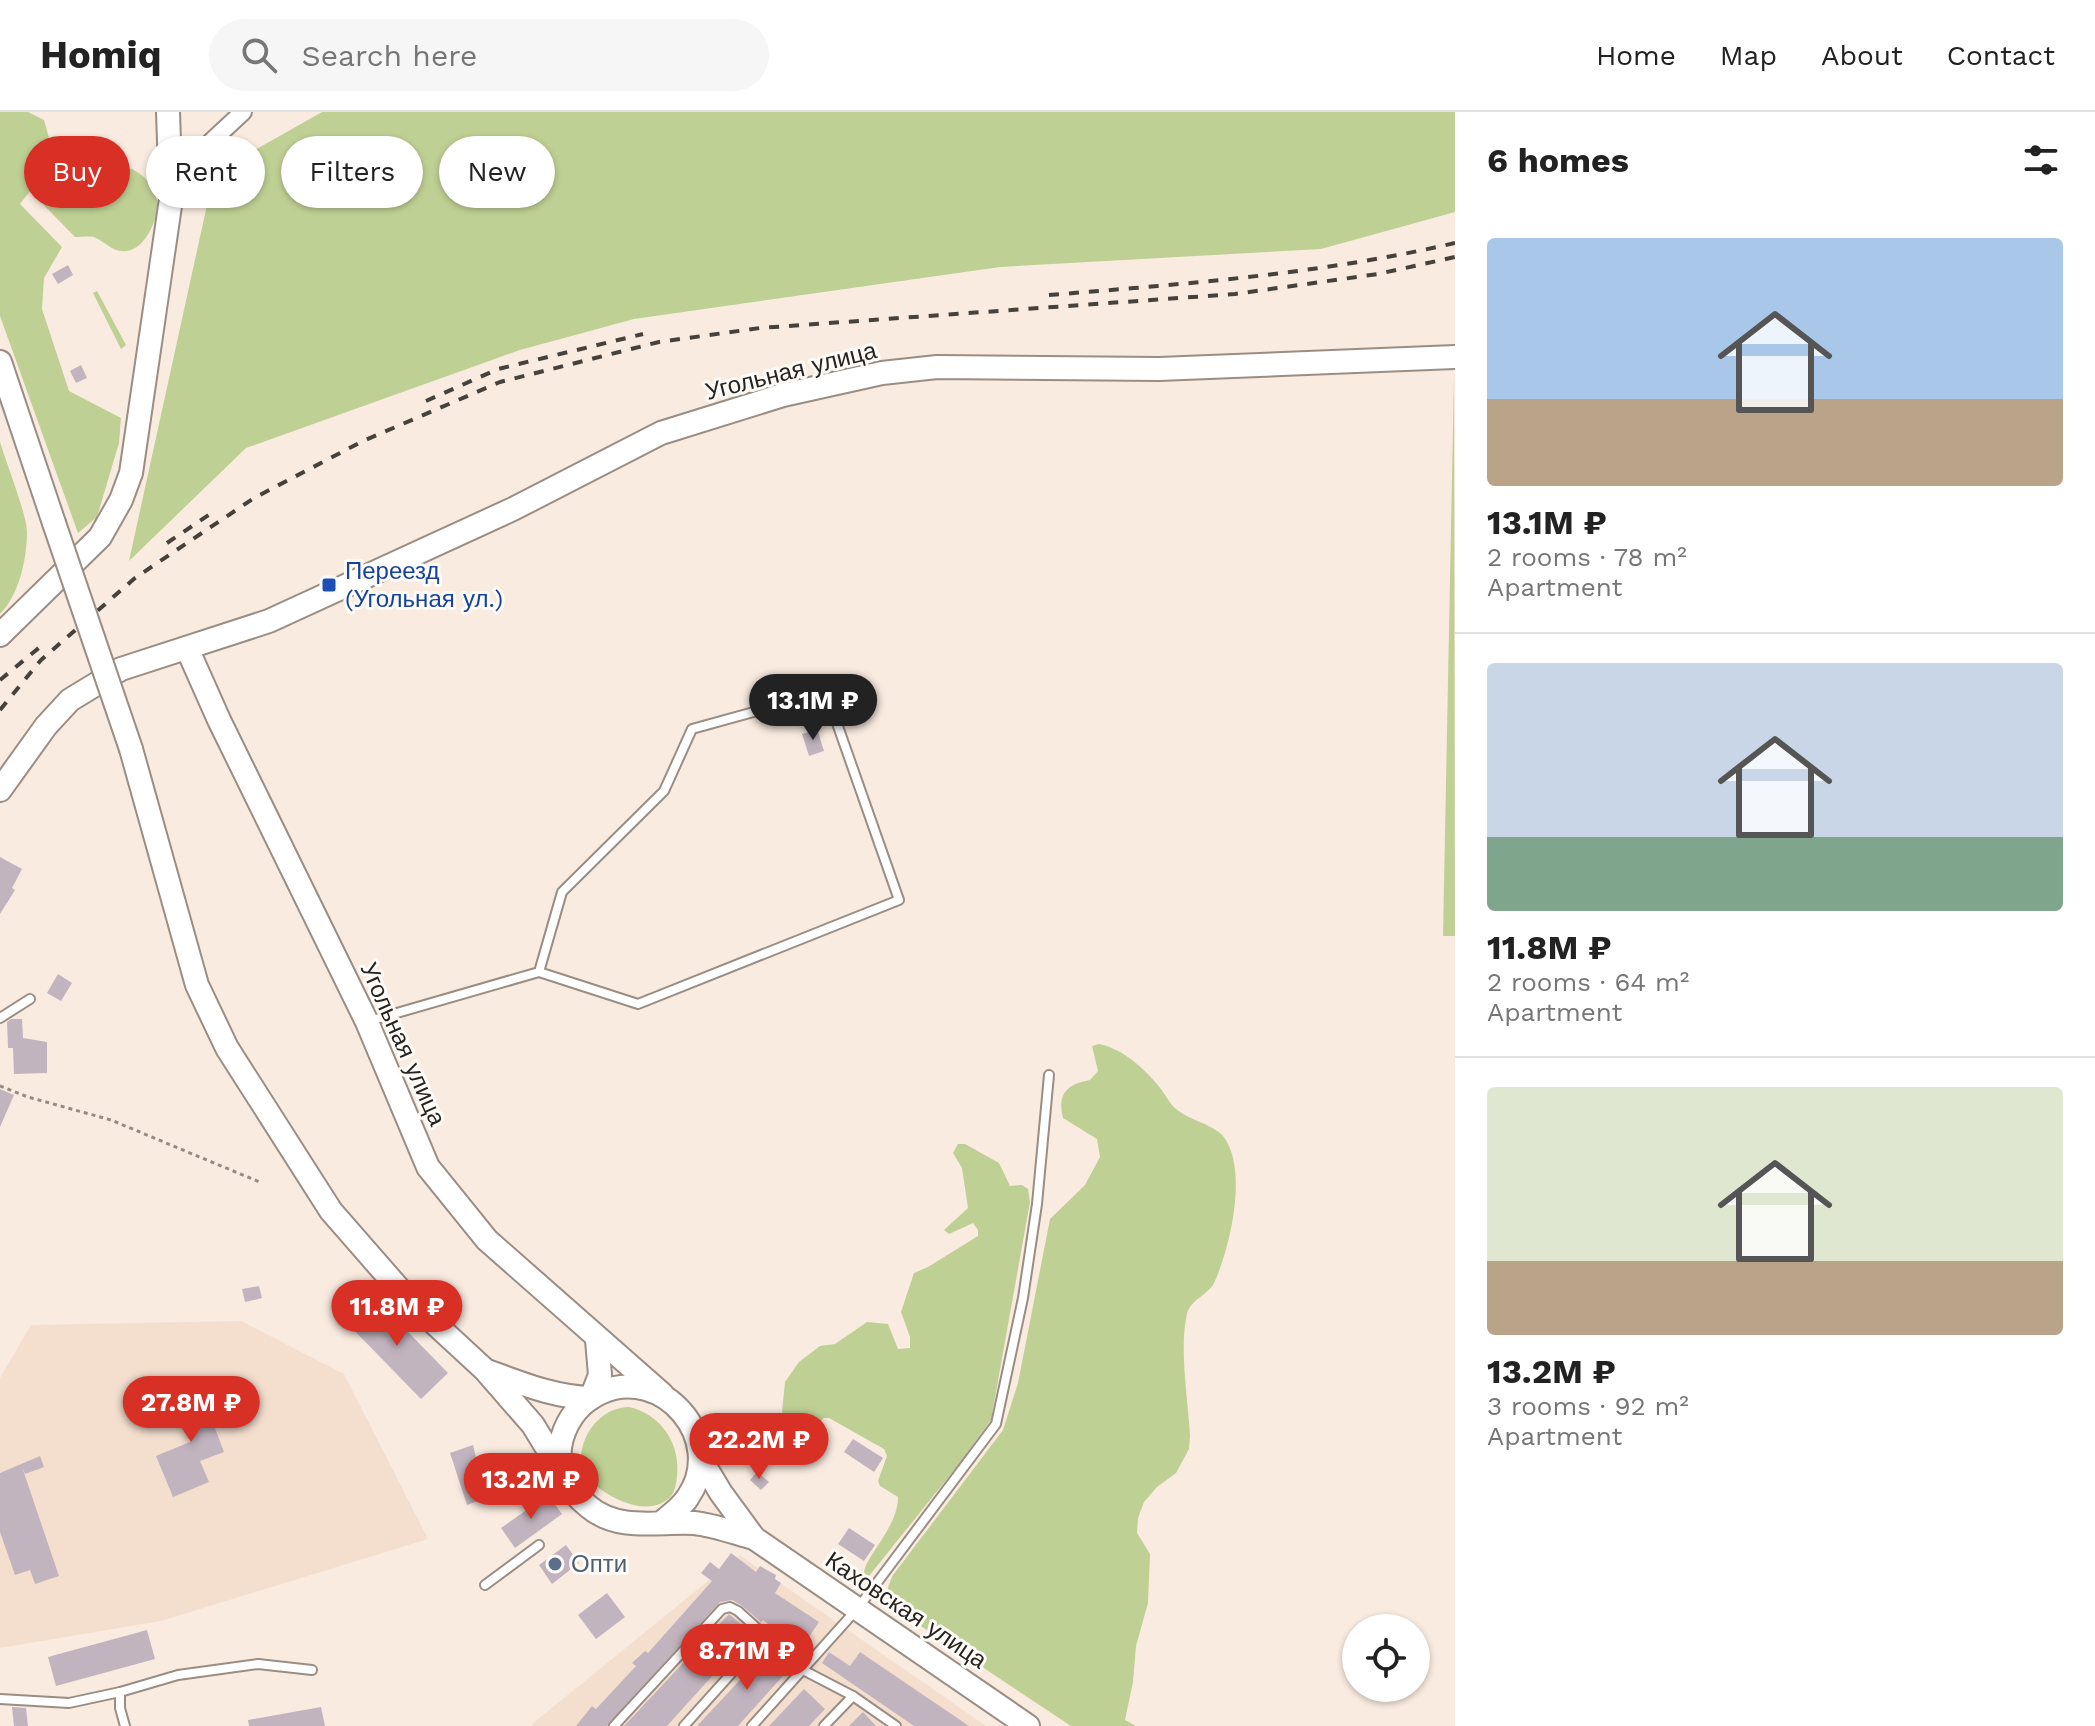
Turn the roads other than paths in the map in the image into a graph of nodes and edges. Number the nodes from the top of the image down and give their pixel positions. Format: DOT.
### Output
graph roads {
  1 [pos="168,112"];
  2 [pos="243,112"];
  3 [pos="169,136"];
  4 [pos="217,136"];
  5 [pos="170,208"];
  6 [pos="1455,357"];
  7 [pos="0,362"];
  8 [pos="0,635"];
  9 [pos="187,648"];
  10 [pos="0,790"];
  11 [pos="539,972"];
  12 [pos="30,999"];
  13 [pos="0,1018"];
  14 [pos="367,1022"];
  15 [pos="1049,1075"];
  16 [pos="597,1340"];
  17 [pos="485,1370"];
  18 [pos="662,1394"];
  19 [pos="591,1398"];
  20 [pos="700,1458"];
  21 [pos="559,1468"];
  22 [pos="662,1522"];
  23 [pos="754,1538"];
  24 [pos="539,1545"];
  25 [pos="485,1585"];
  26 [pos="858,1608"];
  27 [pos="765,1636"];
  28 [pos="312,1670"];
  29 [pos="803,1670"];
  30 [pos="120,1692"];
  31 [pos="853,1696"];
  32 [pos="0,1699"];
  33 [pos="125,1726"];
  34 [pos="614,1726"];
  35 [pos="684,1726"];
  36 [pos="752,1726"];
  37 [pos="824,1726"];
  38 [pos="896,1726"];
  39 [pos="1028,1726"];
  1 -- 3 [label="main road"];
  2 -- 4 [label="street"];
  5 -- 8 [label="main road"];
  6 -- 9 [label="main road, Угольная улица"];
  7 -- 17 [label="main road, bridge"];
  9 -- 10 [label="main road, Угольная улица"];
  9 -- 14 [label="main road, Угольная улица"];
  11 -- 11 [label="lane"];
  11 -- 14 [label="lane"];
  12 -- 13 [label="lane"];
  14 -- 16 [label="main road, Угольная улица"];
  15 -- 26 [label="lane"];
  16 -- 18 [label="main road, Угольная улица"];
  16 -- 19 [label="main road"];
  17 -- 19 [label="main road"];
  17 -- 21 [label="main road"];
  18 -- 19 [label="main road"];
  18 -- 20 [label="main road"];
  19 -- 21 [label="main road"];
  20 -- 22 [label="main road"];
  20 -- 23 [label="main road"];
  21 -- 22 [label="main road"];
  22 -- 23 [label="main road"];
  23 -- 26 [label="main road, Каховская улица"];
  24 -- 25 [label="lane"];
  26 -- 29 [label="lane"];
  26 -- 39 [label="main road, Каховская улица"];
  27 -- 29 [label="lane"];
  27 -- 34 [label="lane"];
  27 -- 35 [label="lane"];
  28 -- 30 [label="lane"];
  29 -- 31 [label="lane"];
  29 -- 36 [label="lane"];
  30 -- 32 [label="lane"];
  30 -- 33 [label="lane"];
  31 -- 37 [label="lane"];
  31 -- 38 [label="lane"];
}
